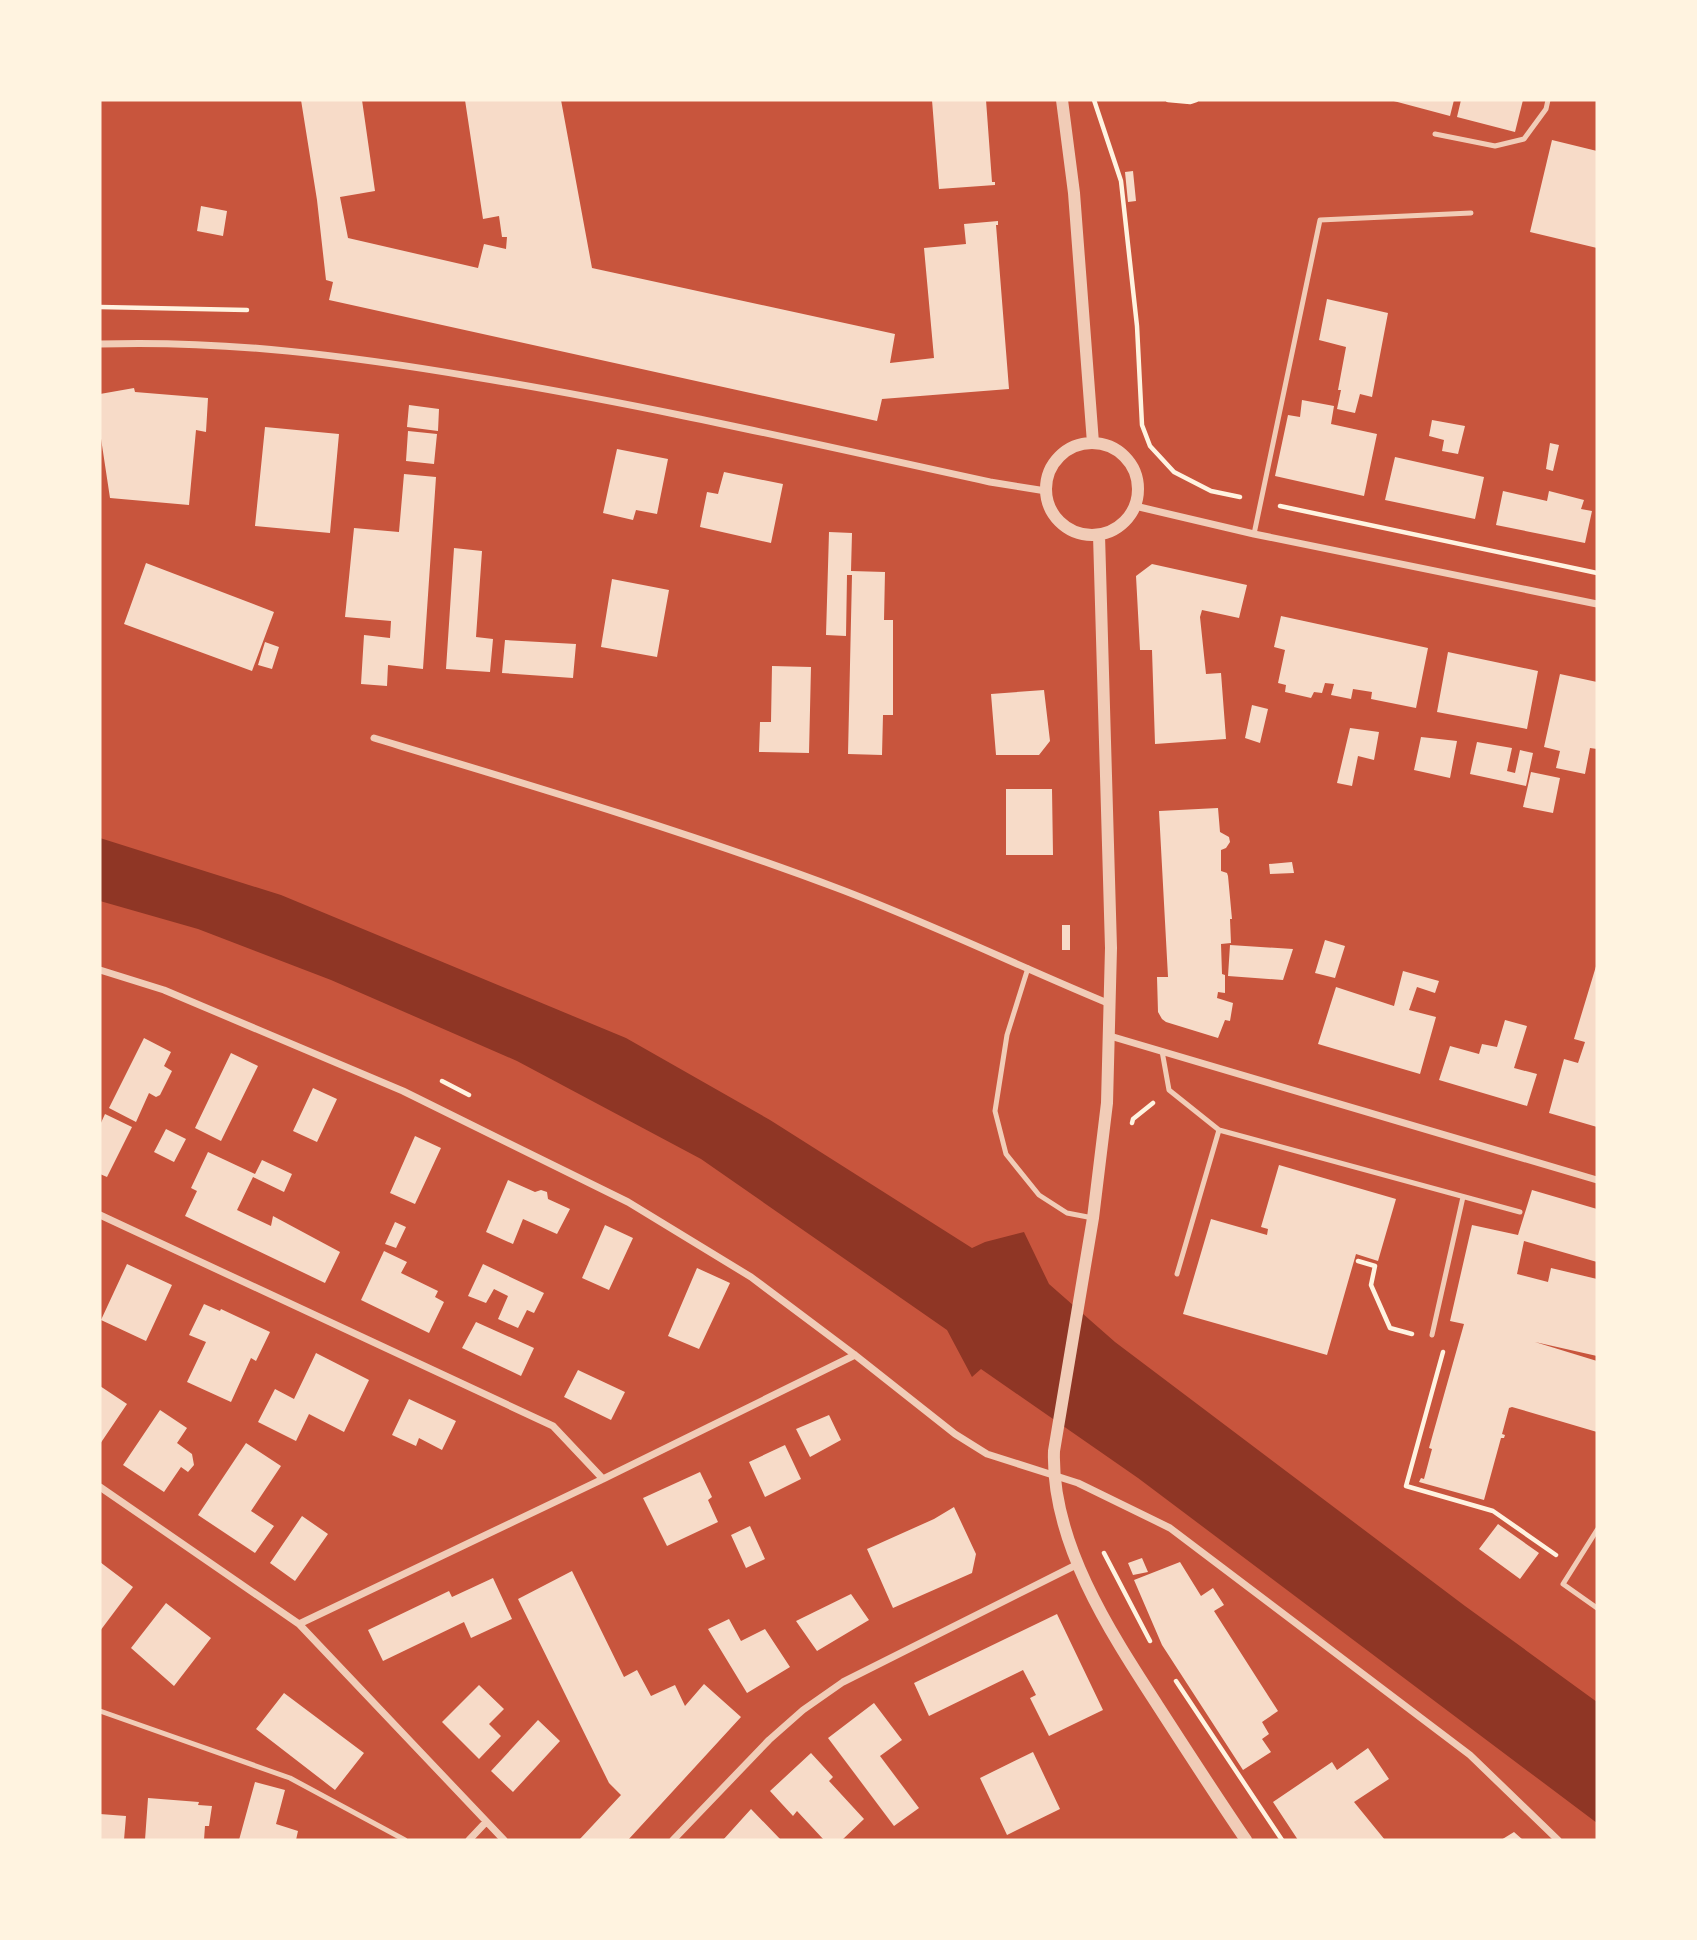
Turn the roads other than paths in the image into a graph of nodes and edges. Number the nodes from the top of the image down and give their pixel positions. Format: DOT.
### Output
graph roads {
  1 [pos="1062,100"];
  2 [pos="1548,100"];
  3 [pos="1434,134"];
  4 [pos="1471,213"];
  5 [pos="100,344"];
  6 [pos="1093,443"];
  7 [pos="1046,491"];
  8 [pos="1135,506"];
  9 [pos="1254,534"];
  10 [pos="1099,535"];
  11 [pos="1597,604"];
  12 [pos="374,738"];
  13 [pos="1028,968"];
  14 [pos="100,970"];
  15 [pos="1111,1004"];
  16 [pos="1110,1036"];
  17 [pos="1162,1051"];
  18 [pos="1219,1130"];
  19 [pos="1597,1180"];
  20 [pos="1463,1197"];
  21 [pos="1520,1213"];
  22 [pos="100,1215"];
  23 [pos="1093,1219"];
  24 [pos="1177,1274"];
  25 [pos="1432,1335"];
  26 [pos="855,1355"];
  27 [pos="1053,1473"];
  28 [pos="603,1479"];
  29 [pos="100,1487"];
  30 [pos="1597,1530"];
  31 [pos="1078,1564"];
  32 [pos="1597,1608"];
  33 [pos="299,1624"];
  34 [pos="100,1711"];
  35 [pos="486,1822"];
  36 [pos="405,1840"];
  37 [pos="469,1840"];
  38 [pos="504,1840"];
  39 [pos="673,1840"];
  40 [pos="1246,1840"];
  41 [pos="1558,1840"];
  1 -- 6 [label="street"];
  2 -- 3 [label="lane"];
  4 -- 9 [label="lane"];
  5 -- 7 [label="street"];
  6 -- 7 [label="street"];
  6 -- 8 [label="street"];
  7 -- 10 [label="street"];
  8 -- 9 [label="street"];
  8 -- 10 [label="street"];
  9 -- 11 [label="street"];
  10 -- 15 [label="street"];
  12 -- 13 [label="street"];
  13 -- 15 [label="street"];
  13 -- 23 [label="lane"];
  14 -- 26 [label="street"];
  15 -- 16 [label="street"];
  16 -- 17 [label="street"];
  16 -- 23 [label="street"];
  17 -- 18 [label="lane"];
  17 -- 19 [label="street"];
  18 -- 20 [label="lane"];
  18 -- 24 [label="lane"];
  20 -- 21 [label="lane"];
  20 -- 25 [label="lane"];
  22 -- 28 [label="street"];
  23 -- 27 [label="street"];
  26 -- 27 [label="street"];
  26 -- 28 [label="street"];
  27 -- 31 [label="street"];
  27 -- 41 [label="street"];
  28 -- 33 [label="street"];
  29 -- 33 [label="street"];
  30 -- 32 [label="lane"];
  31 -- 39 [label="street"];
  31 -- 40 [label="street"];
  33 -- 35 [label="street"];
  34 -- 36 [label="lane"];
  35 -- 37 [label="street"];
  35 -- 38 [label="street"];
}
